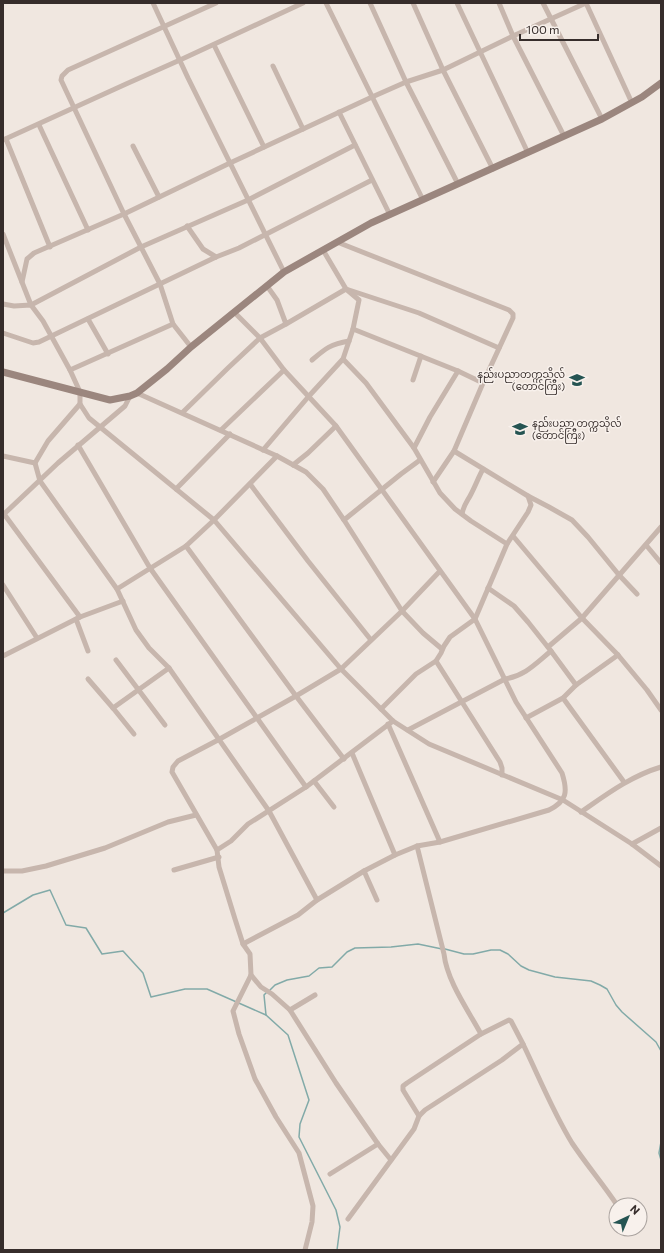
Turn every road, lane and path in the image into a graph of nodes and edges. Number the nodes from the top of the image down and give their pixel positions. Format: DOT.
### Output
graph roads {
  1 [pos="153,3"];
  2 [pos="216,3"];
  3 [pos="303,3"];
  4 [pos="326,3"];
  5 [pos="370,3"];
  6 [pos="413,3"];
  7 [pos="457,3"];
  8 [pos="499,3"];
  9 [pos="543,3"];
  10 [pos="586,3"];
  11 [pos="551,20"];
  12 [pos="164,27"];
  13 [pos="514,36"];
  14 [pos="214,45"];
  15 [pos="480,52"];
  16 [pos="180,60"];
  17 [pos="273,66"];
  18 [pos="443,70"];
  19 [pos="406,82"];
  20 [pos="661,83"];
  21 [pos="372,97"];
  22 [pos="632,103"];
  23 [pos="75,108"];
  24 [pos="339,112"];
  25 [pos="602,119"];
  26 [pos="39,125"];
  27 [pos="302,129"];
  28 [pos="564,136"];
  29 [pos="5,140"];
  30 [pos="355,145"];
  31 [pos="133,146"];
  32 [pos="264,147"];
  33 [pos="528,153"];
  34 [pos="230,163"];
  35 [pos="493,169"];
  36 [pos="372,180"];
  37 [pos="458,184"];
  38 [pos="159,197"];
  39 [pos="248,200"];
  40 [pos="424,200"];
  41 [pos="124,214"];
  42 [pos="390,215"];
  43 [pos="188,226"];
  44 [pos="88,230"];
  45 [pos="3,234"];
  46 [pos="266,234"];
  47 [pos="337,242"];
  48 [pos="140,246"];
  49 [pos="50,247"];
  50 [pos="323,250"];
  51 [pos="216,257"];
  52 [pos="284,272"];
  53 [pos="22,282"];
  54 [pos="160,284"];
  55 [pos="267,286"];
  56 [pos="346,289"];
  57 [pos="3,304"];
  58 [pos="31,305"];
  59 [pos="234,312"];
  60 [pos="88,319"];
  61 [pos="174,324"];
  62 [pos="286,324"];
  63 [pos="353,329"];
  64 [pos="3,333"];
  65 [pos="51,337"];
  66 [pos="260,338"];
  67 [pos="349,341"];
  68 [pos="191,347"];
  69 [pos="499,348"];
  70 [pos="108,354"];
  71 [pos="421,356"];
  72 [pos="343,359"];
  73 [pos="312,360"];
  74 [pos="70,370"];
  75 [pos="284,370"];
  76 [pos="458,371"];
  77 [pos="3,372"];
  78 [pos="413,380"];
  79 [pos="483,384"];
  80 [pos="80,392"];
  81 [pos="137,393"];
  82 [pos="130,396"];
  83 [pos="309,396"];
  84 [pos="80,404"];
  85 [pos="183,412"];
  86 [pos="336,426"];
  87 [pos="99,427"];
  88 [pos="221,430"];
  89 [pos="230,434"];
  90 [pos="78,445"];
  91 [pos="414,448"];
  92 [pos="263,450"];
  93 [pos="454,451"];
  94 [pos="3,456"];
  95 [pos="277,456"];
  96 [pos="420,460"];
  97 [pos="35,463"];
  98 [pos="293,465"];
  99 [pos="483,469"];
  100 [pos="40,481"];
  101 [pos="433,482"];
  102 [pos="250,484"];
  103 [pos="176,489"];
  104 [pos="382,489"];
  105 [pos="528,496"];
  106 [pos="462,514"];
  107 [pos="4,515"];
  108 [pos="214,520"];
  109 [pos="344,520"];
  110 [pos="661,527"];
  111 [pos="513,536"];
  112 [pos="507,544"];
  113 [pos="186,546"];
  114 [pos="646,546"];
  115 [pos="661,563"];
  116 [pos="150,568"];
  117 [pos="440,571"];
  118 [pos="619,575"];
  119 [pos="3,586"];
  120 [pos="488,588"];
  121 [pos="118,589"];
  122 [pos="638,594"];
  123 [pos="123,601"];
  124 [pos="402,611"];
  125 [pos="78,618"];
  126 [pos="582,618"];
  127 [pos="474,619"];
  128 [pos="37,638"];
  129 [pos="371,640"];
  130 [pos="442,649"];
  131 [pos="550,649"];
  132 [pos="88,651"];
  133 [pos="618,655"];
  134 [pos="3,656"];
  135 [pos="116,660"];
  136 [pos="436,660"];
  137 [pos="169,668"];
  138 [pos="341,669"];
  139 [pos="88,679"];
  140 [pos="505,679"];
  141 [pos="576,685"];
  142 [pos="138,690"];
  143 [pos="296,696"];
  144 [pos="563,698"];
  145 [pos="463,701"];
  146 [pos="113,708"];
  147 [pos="381,709"];
  148 [pos="661,710"];
  149 [pos="257,718"];
  150 [pos="526,718"];
  151 [pos="393,720"];
  152 [pos="388,724"];
  153 [pos="166,725"];
  154 [pos="408,730"];
  155 [pos="134,734"];
  156 [pos="218,740"];
  157 [pos="352,753"];
  158 [pos="344,759"];
  159 [pos="661,767"];
  160 [pos="502,775"];
  161 [pos="314,781"];
  162 [pos="624,782"];
  163 [pos="306,787"];
  164 [pos="563,800"];
  165 [pos="334,807"];
  166 [pos="268,811"];
  167 [pos="581,812"];
  168 [pos="196,815"];
  169 [pos="661,828"];
  170 [pos="440,842"];
  171 [pos="632,844"];
  172 [pos="417,846"];
  173 [pos="217,850"];
  174 [pos="395,855"];
  175 [pos="218,857"];
  176 [pos="658,861"];
  177 [pos="661,866"];
  178 [pos="174,870"];
  179 [pos="3,871"];
  180 [pos="364,871"];
  181 [pos="316,900"];
  182 [pos="377,900"];
  183 [pos="243,944"];
  184 [pos="251,975"];
  185 [pos="314,995"];
  186 [pos="290,1010"];
  187 [pos="481,1034"];
  188 [pos="523,1044"];
  189 [pos="420,1116"];
  190 [pos="378,1144"];
  191 [pos="391,1160"];
  192 [pos="330,1174"];
  193 [pos="612,1197"];
  194 [pos="348,1219"];
  195 [pos="305,1250"];
  1 -- 12 [label="street"];
  2 -- 12 [label="street"];
  3 -- 14 [label="street"];
  4 -- 21 [label="street"];
  5 -- 19 [label="street"];
  6 -- 18 [label="street"];
  7 -- 15 [label="street"];
  8 -- 13 [label="street"];
  9 -- 11 [label="street"];
  10 -- 11 [label="street"];
  10 -- 22 [label="street"];
  11 -- 13 [label="street"];
  11 -- 25 [label="street"];
  12 -- 16 [label="street"];
  12 -- 23 [label="street"];
  13 -- 15 [label="street"];
  13 -- 28 [label="street"];
  14 -- 16 [label="street"];
  14 -- 32 [label="street"];
  15 -- 18 [label="street"];
  15 -- 33 [label="street"];
  16 -- 23 [label="street"];
  16 -- 34 [label="street"];
  17 -- 27 [label="street"];
  18 -- 19 [label="street"];
  18 -- 35 [label="street"];
  19 -- 21 [label="street"];
  19 -- 37 [label="street"];
  20 -- 22 [label="main road"];
  21 -- 24 [label="street"];
  21 -- 40 [label="street"];
  22 -- 25 [label="main road"];
  23 -- 26 [label="street"];
  23 -- 41 [label="street"];
  24 -- 27 [label="street"];
  24 -- 30 [label="street"];
  25 -- 28 [label="main road"];
  26 -- 29 [label="street"];
  26 -- 44 [label="street"];
  27 -- 32 [label="street"];
  28 -- 33 [label="main road"];
  29 -- 49 [label="street"];
  30 -- 36 [label="street"];
  30 -- 39 [label="street"];
  31 -- 38 [label="street"];
  32 -- 34 [label="street"];
  33 -- 35 [label="main road"];
  34 -- 38 [label="street"];
  34 -- 39 [label="street"];
  35 -- 37 [label="main road"];
  36 -- 42 [label="street"];
  36 -- 46 [label="street"];
  37 -- 40 [label="main road"];
  38 -- 41 [label="street"];
  39 -- 43 [label="street"];
  39 -- 46 [label="street"];
  40 -- 42 [label="main road"];
  41 -- 44 [label="street"];
  41 -- 48 [label="street"];
  42 -- 47 [label="main road"];
  43 -- 48 [label="street"];
  43 -- 51 [label="street"];
  44 -- 49 [label="street"];
  45 -- 53 [label="street"];
  46 -- 51 [label="street"];
  46 -- 52 [label="street"];
  47 -- 50 [label="main road"];
  47 -- 69 [label="street"];
  48 -- 54 [label="street"];
  48 -- 58 [label="street"];
  49 -- 53 [label="street"];
  50 -- 52 [label="main road"];
  50 -- 56 [label="street"];
  51 -- 54 [label="street"];
  52 -- 55 [label="main road"];
  53 -- 58 [label="street"];
  54 -- 60 [label="street"];
  54 -- 61 [label="street"];
  55 -- 59 [label="main road"];
  55 -- 62 [label="street"];
  56 -- 62 [label="street"];
  56 -- 63 [label="street"];
  56 -- 69 [label="street"];
  57 -- 58 [label="street"];
  58 -- 65 [label="street"];
  59 -- 66 [label="street"];
  59 -- 68 [label="main road"];
  60 -- 65 [label="street"];
  60 -- 70 [label="street"];
  61 -- 68 [label="street"];
  61 -- 70 [label="street"];
  62 -- 66 [label="street"];
  63 -- 67 [label="street"];
  63 -- 71 [label="street"];
  64 -- 65 [label="street"];
  65 -- 74 [label="street"];
  66 -- 75 [label="street"];
  66 -- 85 [label="street"];
  67 -- 72 [label="street"];
  67 -- 73 [label="street"];
  68 -- 81 [label="main road"];
  69 -- 79 [label="street"];
  70 -- 74 [label="street"];
  71 -- 76 [label="street"];
  71 -- 78 [label="street"];
  72 -- 83 [label="street"];
  72 -- 91 [label="street"];
  74 -- 80 [label="street"];
  75 -- 83 [label="street"];
  75 -- 88 [label="street"];
  76 -- 79 [label="street"];
  76 -- 91 [label="street"];
  77 -- 80 [label="main road"];
  79 -- 93 [label="street"];
  80 -- 82 [label="main road"];
  80 -- 84 [label="street"];
  81 -- 82 [label="main road"];
  81 -- 85 [label="street"];
  82 -- 87 [label="street"];
  83 -- 86 [label="street"];
  83 -- 92 [label="street"];
  84 -- 87 [label="street"];
  84 -- 97 [label="street"];
  85 -- 88 [label="street"];
  86 -- 98 [label="street"];
  86 -- 104 [label="street"];
  87 -- 90 [label="street"];
  87 -- 103 [label="street"];
  88 -- 89 [label="street"];
  89 -- 92 [label="street"];
  89 -- 103 [label="street"];
  90 -- 100 [label="street"];
  90 -- 116 [label="street"];
  91 -- 96 [label="street"];
  92 -- 95 [label="street"];
  93 -- 99 [label="street"];
  93 -- 101 [label="street"];
  94 -- 97 [label="street"];
  95 -- 98 [label="street"];
  95 -- 102 [label="street"];
  96 -- 101 [label="street"];
  96 -- 104 [label="street"];
  97 -- 100 [label="street"];
  98 -- 109 [label="street"];
  99 -- 105 [label="street"];
  99 -- 106 [label="street"];
  100 -- 107 [label="street"];
  100 -- 121 [label="street"];
  101 -- 106 [label="street"];
  102 -- 108 [label="street"];
  102 -- 129 [label="street"];
  103 -- 108 [label="street"];
  104 -- 109 [label="street"];
  104 -- 117 [label="street"];
  105 -- 111 [label="street"];
  105 -- 118 [label="street"];
  106 -- 112 [label="street"];
  107 -- 125 [label="street"];
  108 -- 113 [label="street"];
  108 -- 138 [label="street"];
  109 -- 124 [label="street"];
  110 -- 114 [label="street"];
  111 -- 112 [label="street"];
  111 -- 126 [label="street"];
  112 -- 120 [label="street"];
  113 -- 116 [label="street"];
  113 -- 143 [label="street"];
  114 -- 115 [label="street"];
  114 -- 118 [label="street"];
  116 -- 121 [label="street"];
  116 -- 149 [label="street"];
  117 -- 124 [label="street"];
  117 -- 127 [label="street"];
  118 -- 122 [label="street"];
  118 -- 126 [label="street"];
  119 -- 128 [label="street"];
  120 -- 127 [label="street"];
  120 -- 131 [label="street"];
  121 -- 123 [label="street"];
  123 -- 125 [label="street"];
  123 -- 137 [label="street"];
  124 -- 129 [label="street"];
  124 -- 130 [label="street"];
  125 -- 128 [label="street"];
  125 -- 132 [label="street"];
  126 -- 131 [label="street"];
  126 -- 133 [label="street"];
  127 -- 130 [label="street"];
  127 -- 140 [label="street"];
  128 -- 134 [label="street"];
  129 -- 138 [label="street"];
  130 -- 136 [label="street"];
  131 -- 140 [label="street"];
  131 -- 141 [label="street"];
  133 -- 141 [label="street"];
  133 -- 148 [label="street"];
  135 -- 142 [label="street"];
  136 -- 145 [label="street"];
  136 -- 147 [label="street"];
  137 -- 142 [label="street"];
  137 -- 156 [label="street"];
  138 -- 143 [label="street"];
  138 -- 147 [label="street"];
  139 -- 146 [label="street"];
  140 -- 145 [label="street"];
  140 -- 150 [label="street"];
  141 -- 144 [label="street"];
  142 -- 146 [label="street"];
  142 -- 153 [label="street"];
  143 -- 149 [label="street"];
  143 -- 158 [label="street"];
  144 -- 150 [label="street"];
  144 -- 162 [label="street"];
  145 -- 154 [label="street"];
  145 -- 160 [label="street"];
  146 -- 155 [label="street"];
  147 -- 151 [label="street"];
  149 -- 156 [label="street"];
  149 -- 163 [label="street"];
  150 -- 164 [label="street"];
  151 -- 152 [label="street"];
  151 -- 154 [label="street"];
  152 -- 157 [label="street"];
  152 -- 170 [label="street"];
  154 -- 160 [label="street"];
  156 -- 166 [label="street"];
  156 -- 168 [label="street"];
  157 -- 158 [label="street"];
  157 -- 174 [label="street"];
  158 -- 161 [label="street"];
  159 -- 162 [label="street"];
  160 -- 164 [label="street"];
  161 -- 163 [label="street"];
  161 -- 165 [label="street"];
  162 -- 167 [label="street"];
  163 -- 166 [label="street"];
  164 -- 167 [label="street"];
  164 -- 170 [label="street"];
  166 -- 173 [label="street"];
  166 -- 181 [label="street"];
  167 -- 171 [label="street"];
  168 -- 173 [label="street"];
  168 -- 179 [label="street"];
  169 -- 171 [label="street"];
  170 -- 172 [label="street"];
  171 -- 176 [label="street"];
  172 -- 174 [label="street"];
  172 -- 187 [label="street"];
  173 -- 175 [label="street"];
  174 -- 180 [label="street"];
  175 -- 178 [label="street"];
  175 -- 183 [label="street"];
  176 -- 177 [label="street"];
  180 -- 181 [label="street"];
  180 -- 182 [label="street"];
  181 -- 183 [label="street"];
  183 -- 184 [label="street"];
  184 -- 186 [label="street"];
  184 -- 195 [label="street"];
  185 -- 186 [label="street"];
  186 -- 190 [label="street"];
  187 -- 188 [label="street"];
  187 -- 189 [label="street"];
  188 -- 189 [label="street"];
  188 -- 193 [label="street"];
  189 -- 191 [label="street"];
  190 -- 191 [label="street"];
  190 -- 192 [label="street"];
  191 -- 194 [label="street"];
}
